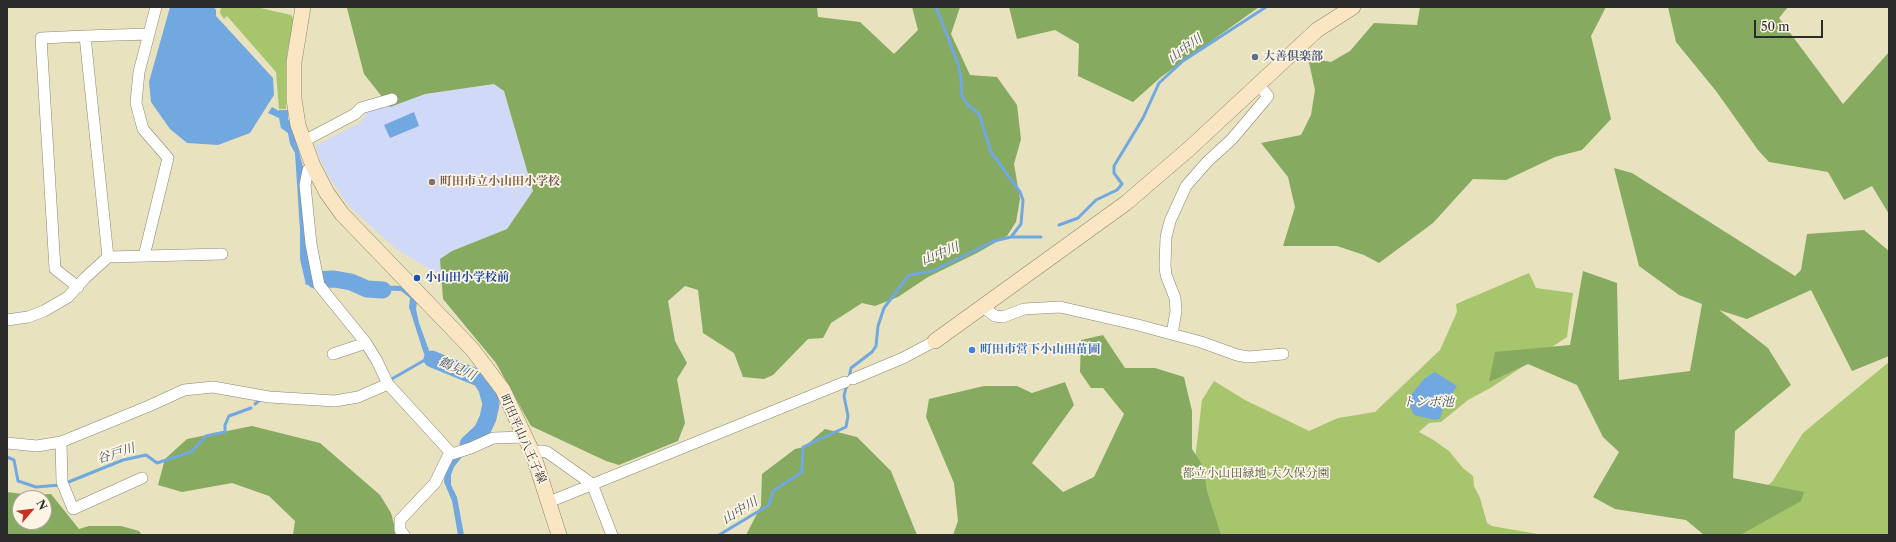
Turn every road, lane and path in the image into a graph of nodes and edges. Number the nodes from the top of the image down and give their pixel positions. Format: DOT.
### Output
graph roads {
  1 [pos="156,7"];
  2 [pos="301,7"];
  3 [pos="1353,7"];
  4 [pos="149,34"];
  5 [pos="85,36"];
  6 [pos="1258,84"];
  7 [pos="392,99"];
  8 [pos="304,141"];
  9 [pos="313,166"];
  10 [pos="222,254"];
  11 [pos="144,256"];
  12 [pos="108,257"];
  13 [pos="78,288"];
  14 [pos="983,307"];
  15 [pos="7,320"];
  16 [pos="1172,334"];
  17 [pos="935,341"];
  18 [pos="366,343"];
  19 [pos="333,354"];
  20 [pos="1283,354"];
  21 [pos="388,384"];
  22 [pos="525,437"];
  23 [pos="61,442"];
  24 [pos="7,443"];
  25 [pos="451,453"];
  26 [pos="533,454"];
  27 [pos="142,478"];
  28 [pos="592,484"];
  29 [pos="549,502"];
  30 [pos="404,535"];
  31 [pos="559,535"];
  32 [pos="612,535"];
  1 -- 4 [label="street"];
  2 -- 8 [label="main road, 町田平山八王子線"];
  3 -- 6 [label="main road"];
  4 -- 5 [label="street"];
  4 -- 11 [label="street"];
  5 -- 12 [label="street"];
  5 -- 13 [label="street"];
  6 -- 14 [label="main road"];
  6 -- 16 [label="street"];
  7 -- 8 [label="street"];
  8 -- 9 [label="main road, 町田平山八王子線"];
  9 -- 18 [label="street"];
  9 -- 22 [label="main road, 町田平山八王子線"];
  10 -- 11 [label="street"];
  11 -- 12 [label="street"];
  12 -- 13 [label="street"];
  13 -- 15 [label="street"];
  14 -- 16 [label="street"];
  14 -- 17 [label="main road"];
  16 -- 20 [label="street"];
  17 -- 28 [label="street"];
  18 -- 19 [label="street"];
  18 -- 21 [label="street"];
  21 -- 23 [label="street"];
  21 -- 25 [label="street"];
  22 -- 25 [label="street"];
  22 -- 26 [label="main road, 町田平山八王子線"];
  23 -- 24 [label="street"];
  23 -- 27 [label="street"];
  25 -- 30 [label="street"];
  26 -- 28 [label="street"];
  26 -- 29 [label="main road, 町田平山八王子線"];
  28 -- 29 [label="street"];
  28 -- 32 [label="street"];
  29 -- 31 [label="main road, 町田平山八王子線"];
}
